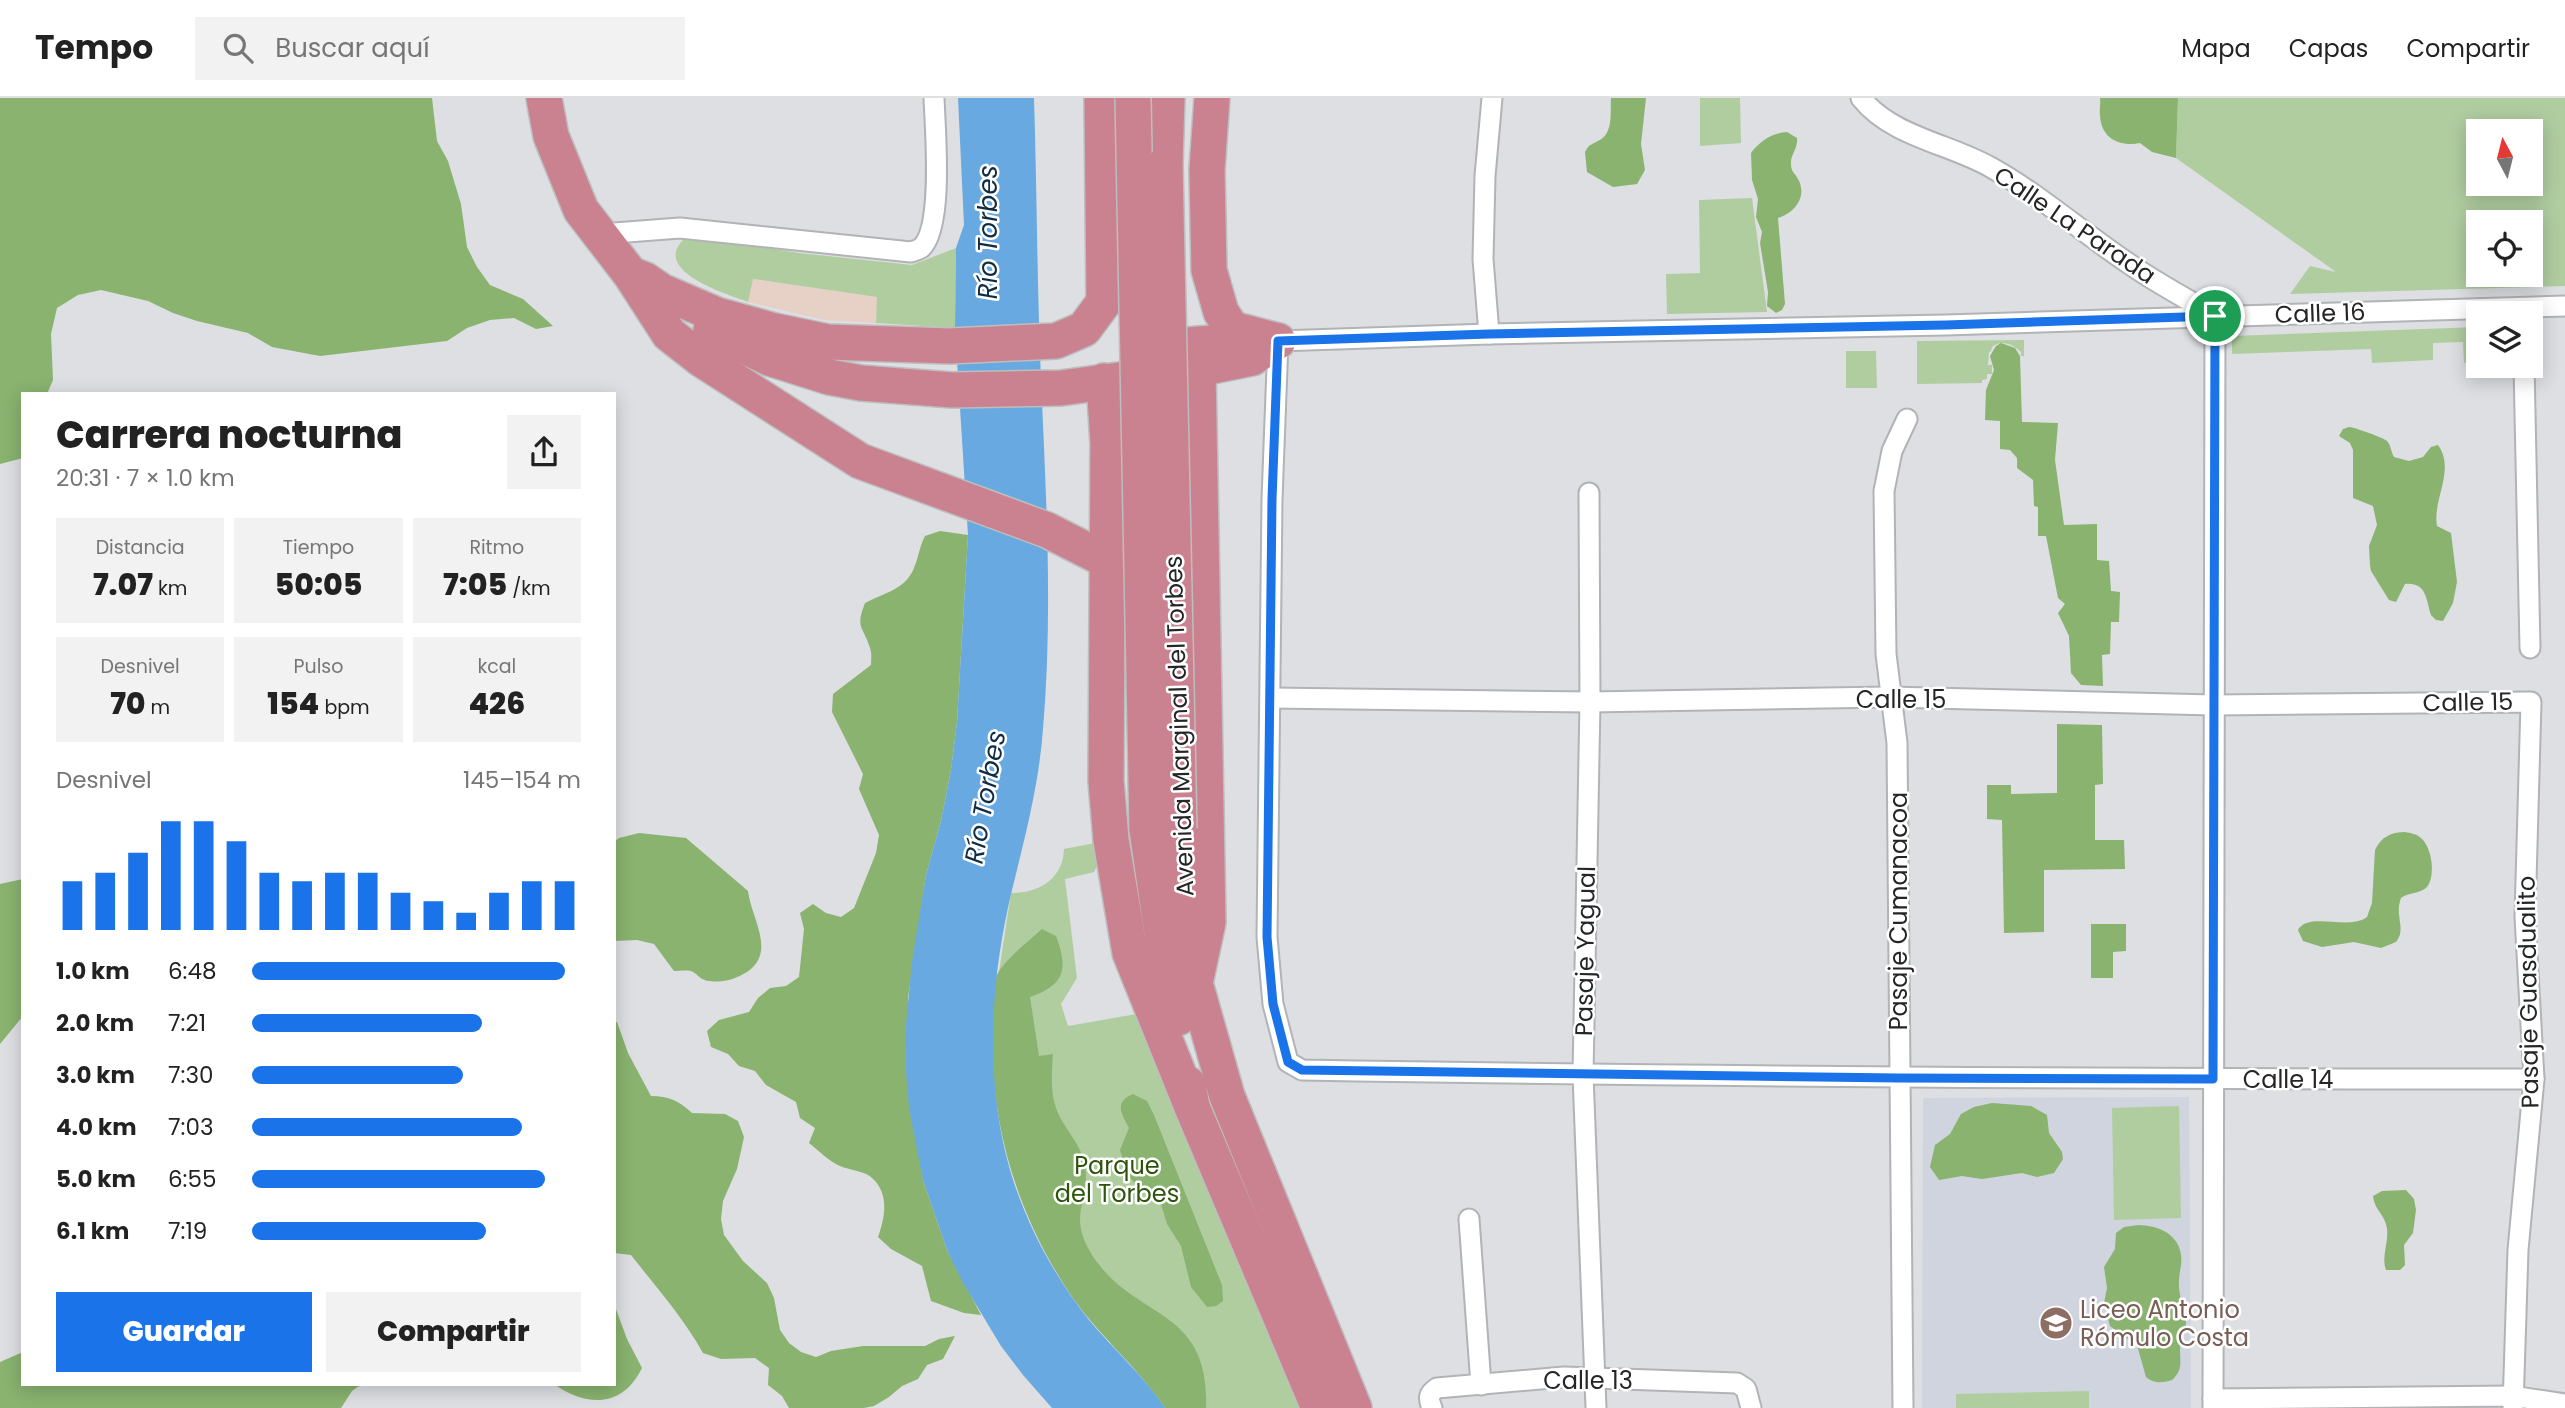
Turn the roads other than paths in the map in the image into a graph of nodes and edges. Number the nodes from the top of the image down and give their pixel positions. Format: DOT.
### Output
graph roads {
  1 [pos="544,98"];
  2 [pos="934,98"];
  3 [pos="1102,98"];
  4 [pos="1133,98"];
  5 [pos="1167,98"];
  6 [pos="1212,98"];
  7 [pos="1492,98"];
  8 [pos="1861,98"];
  9 [pos="601,234"];
  10 [pos="1209,270"];
  11 [pos="631,275"];
  12 [pos="1104,276"];
  13 [pos="2565,306"];
  14 [pos="2543,308"];
  15 [pos="2466,311"];
  16 [pos="2215,316"];
  17 [pos="1489,334"];
  18 [pos="1278,341"];
  19 [pos="1198,369"];
  20 [pos="2524,378"];
  21 [pos="1104,381"];
  22 [pos="1907,419"];
  23 [pos="1589,493"];
  24 [pos="1106,560"];
  25 [pos="2530,648"];
  26 [pos="1889,697"];
  27 [pos="1271,698"];
  28 [pos="1590,702"];
  29 [pos="2531,702"];
  30 [pos="2213,705"];
  31 [pos="1163,829"];
  32 [pos="1195,983"];
  33 [pos="1583,1075"];
  34 [pos="1898,1078"];
  35 [pos="2213,1079"];
  36 [pos="2534,1079"];
  37 [pos="1192,1107"];
  38 [pos="1469,1219"];
  39 [pos="1593,1378"];
  40 [pos="1481,1385"];
  41 [pos="1748,1399"];
  42 [pos="1431,1400"];
  43 [pos="2513,1402"];
  44 [pos="2213,1404"];
  45 [pos="2565,1404"];
  46 [pos="1319,1408"];
  47 [pos="1354,1408"];
  48 [pos="1596,1408"];
  49 [pos="1903,1408"];
  1 -- 9 [label="highway"];
  2 -- 9 [label="street"];
  3 -- 12 [label="highway"];
  4 -- 31 [label="highway, Avenida Marginal del Torbes, bridge"];
  5 -- 31 [label="highway, Avenida Marginal del Torbes, bridge"];
  6 -- 10 [label="highway"];
  7 -- 17 [label="street"];
  8 -- 16 [label="street, Calle La Parada"];
  9 -- 11 [label="highway"];
  10 -- 12 [label="highway"];
  10 -- 18 [label="highway"];
  11 -- 12 [label="highway"];
  11 -- 21 [label="highway"];
  11 -- 24 [label="highway"];
  13 -- 14 [label="street, Calle 16"];
  15 -- 16 [label="street, Calle 16"];
  16 -- 17 [label="street, Calle 16"];
  16 -- 30 [label="street"];
  17 -- 18 [label="street, Calle 16"];
  18 -- 19 [label="highway"];
  18 -- 21 [label="highway"];
  18 -- 27 [label="street"];
  19 -- 21 [label="highway"];
  19 -- 32 [label="highway"];
  20 -- 25 [label="street"];
  21 -- 24 [label="highway"];
  22 -- 26 [label="street, Pasaje Cumanacoa"];
  23 -- 28 [label="street, Pasaje Yagual"];
  24 -- 37 [label="highway"];
  26 -- 28 [label="street, Calle 15"];
  26 -- 30 [label="street, Calle 15"];
  26 -- 34 [label="street, Pasaje Cumanacoa"];
  27 -- 28 [label="street, Calle 15"];
  27 -- 33 [label="street, Calle 14"];
  28 -- 33 [label="street, Pasaje Yagual"];
  29 -- 30 [label="street, Calle 15"];
  29 -- 36 [label="street, Pasaje Guasdualito"];
  30 -- 35 [label="street"];
  31 -- 32 [label="highway, Avenida Marginal del Torbes"];
  31 -- 37 [label="highway, Avenida Marginal del Torbes"];
  32 -- 47 [label="highway, Avenida Marginal del Torbes"];
  33 -- 34 [label="street, Calle 14"];
  33 -- 39 [label="street, Pasaje Yagual"];
  34 -- 35 [label="street, Calle 14"];
  34 -- 49 [label="street, Pasaje Cumanacoa"];
  35 -- 36 [label="street, Calle 14"];
  35 -- 44 [label="street"];
  36 -- 43 [label="street, Pasaje Guasdualito"];
  37 -- 46 [label="highway, Avenida Marginal del Torbes"];
  38 -- 40 [label="street"];
  39 -- 40 [label="street, Calle 13"];
  39 -- 41 [label="street, Calle 13"];
  39 -- 48 [label="street, Pasaje Yagual"];
  40 -- 42 [label="street, Calle 13"];
  43 -- 44 [label="street"];
  43 -- 45 [label="street"];
}
